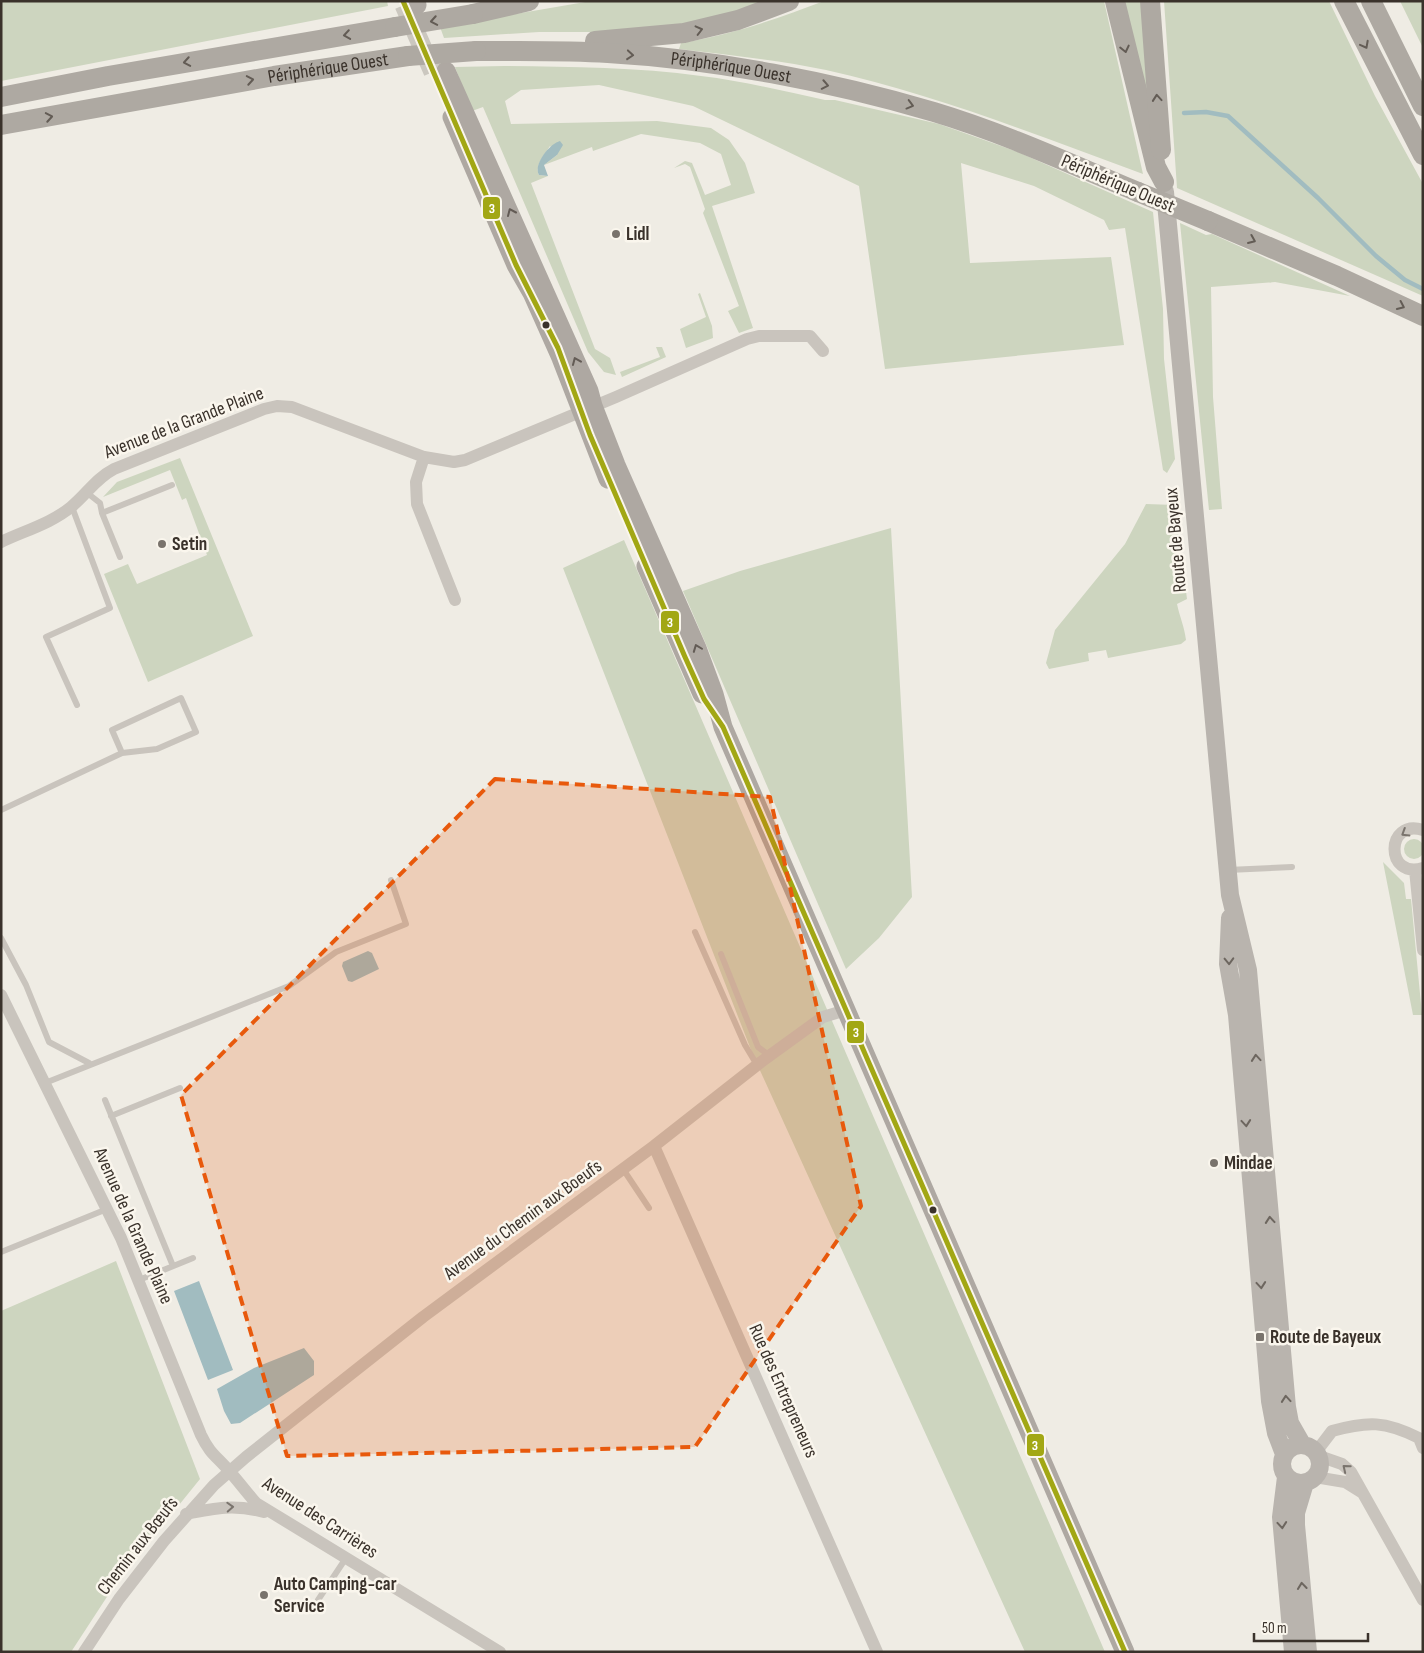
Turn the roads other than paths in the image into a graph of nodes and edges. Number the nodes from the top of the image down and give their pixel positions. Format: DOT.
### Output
graph roads {
  1 [pos="529,1"];
  2 [pos="788,1"];
  3 [pos="1115,1"];
  4 [pos="1150,1"];
  5 [pos="1344,1"];
  6 [pos="1371,1"];
  7 [pos="476,52"];
  8 [pos="1,97"];
  9 [pos="1421,99"];
  10 [pos="1,125"];
  11 [pos="1423,155"];
  12 [pos="1164,182"];
  13 [pos="1423,316"];
  14 [pos="824,350"];
  15 [pos="588,409"];
  16 [pos="424,458"];
  17 [pos="172,485"];
  18 [pos="86,492"];
  19 [pos="72,506"];
  20 [pos="102,513"];
  21 [pos="1,542"];
  22 [pos="120,557"];
  23 [pos="455,600"];
  24 [pos="77,705"];
  25 [pos="122,753"];
  26 [pos="1,810"];
  27 [pos="1423,830"];
  28 [pos="1292,867"];
  29 [pos="1419,869"];
  30 [pos="1228,870"];
  31 [pos="391,880"];
  32 [pos="1230,895"];
  33 [pos="695,932"];
  34 [pos="1,938"];
  35 [pos="1423,950"];
  36 [pos="721,954"];
  37 [pos="1,995"];
  38 [pos="846,1010"];
  39 [pos="770,1056"];
  40 [pos="89,1063"];
  41 [pos="758,1065"];
  42 [pos="44,1083"];
  43 [pos="180,1088"];
  44 [pos="105,1100"];
  45 [pos="111,1116"];
  46 [pos="654,1146"];
  47 [pos="623,1169"];
  48 [pos="649,1208"];
  49 [pos="107,1210"];
  50 [pos="1,1252"];
  51 [pos="193,1258"];
  52 [pos="173,1266"];
  53 [pos="139,1280"];
  54 [pos="1421,1439"];
  55 [pos="1312,1451"];
  56 [pos="1284,1454"];
  57 [pos="230,1471"];
  58 [pos="1286,1476"];
  59 [pos="1310,1480"];
  60 [pos="1363,1493"];
  61 [pos="186,1514"];
  62 [pos="274,1514"];
  63 [pos="346,1558"];
  64 [pos="318,1600"];
  65 [pos="1423,1600"];
  66 [pos="84,1652"];
  67 [pos="500,1652"];
  68 [pos="876,1652"];
  69 [pos="1125,1652"];
  70 [pos="1293,1652"];
  71 [pos="1308,1652"];
  1 -- 8 [label="highway, Périphérique Ouest, one-way, bridge"];
  7 -- 2 [label="highway, one-way"];
  3 -- 12 [label="highway, one-way"];
  12 -- 4 [label="highway, one-way"];
  5 -- 11 [label="highway, one-way"];
  6 -- 9 [label="highway"];
  10 -- 7 [label="highway, Périphérique Ouest, one-way, bridge"];
  7 -- 13 [label="highway, Périphérique Ouest, one-way, bridge"];
  12 -- 30 [label="main road, Route de Bayeux"];
  14 -- 15 [label="street, Avenue de la Grande Plaine"];
  15 -- 15 [label="main road, one-way"];
  15 -- 16 [label="street, Avenue de la Grande Plaine"];
  15 -- 38 [label="main road"];
  16 -- 18 [label="street, Avenue de la Grande Plaine"];
  16 -- 23 [label="street"];
  17 -- 20 [label="lane"];
  18 -- 19 [label="street, Avenue de la Grande Plaine"];
  18 -- 20 [label="lane"];
  19 -- 21 [label="street, Avenue de la Grande Plaine"];
  19 -- 24 [label="lane"];
  20 -- 22 [label="lane"];
  25 -- 25 [label="lane"];
  25 -- 26 [label="lane"];
  27 -- 29 [label="street, one-way"];
  28 -- 30 [label="lane"];
  29 -- 35 [label="street"];
  30 -- 32 [label="main road, Route de Bayeux"];
  31 -- 40 [label="lane"];
  55 -- 32 [label="main road, Route de Bayeux, one-way"];
  32 -- 56 [label="main road, Route de Bayeux, one-way"];
  33 -- 41 [label="lane"];
  34 -- 40 [label="lane"];
  36 -- 39 [label="lane"];
  37 -- 42 [label="street, Avenue de la Grande Plaine"];
  38 -- 39 [label="street, Avenue du Chemin aux Boeufs"];
  38 -- 69 [label="main road"];
  39 -- 41 [label="street, Avenue du Chemin aux Boeufs"];
  40 -- 42 [label="lane"];
  41 -- 46 [label="street, Avenue du Chemin aux Boeufs"];
  42 -- 49 [label="street, Avenue de la Grande Plaine"];
  43 -- 45 [label="lane"];
  44 -- 45 [label="lane"];
  45 -- 52 [label="lane"];
  46 -- 47 [label="street, Avenue du Chemin aux Boeufs"];
  46 -- 68 [label="street, Rue des Entrepreneurs"];
  47 -- 48 [label="lane"];
  47 -- 57 [label="street, Avenue du Chemin aux Boeufs"];
  49 -- 50 [label="lane"];
  49 -- 53 [label="street, Avenue de la Grande Plaine"];
  51 -- 52 [label="lane"];
  52 -- 53 [label="lane"];
  53 -- 57 [label="street, Avenue de la Grande Plaine"];
  54 -- 55 [label="street"];
  55 -- 56 [label="main road"];
  55 -- 59 [label="main road"];
  60 -- 55 [label="street, one-way"];
  56 -- 58 [label="main road"];
  57 -- 61 [label="street, Chemin aux Bœufs"];
  57 -- 62 [label="street, Avenue des Carrières"];
  58 -- 59 [label="main road"];
  58 -- 70 [label="main road, one-way"];
  59 -- 60 [label="street"];
  71 -- 59 [label="main road, one-way"];
  60 -- 65 [label="street"];
  61 -- 62 [label="street, one-way"];
  61 -- 66 [label="street, Chemin aux Bœufs"];
  62 -- 63 [label="street, Avenue des Carrières"];
  63 -- 64 [label="lane"];
  63 -- 67 [label="street, Avenue des Carrières"];
}
